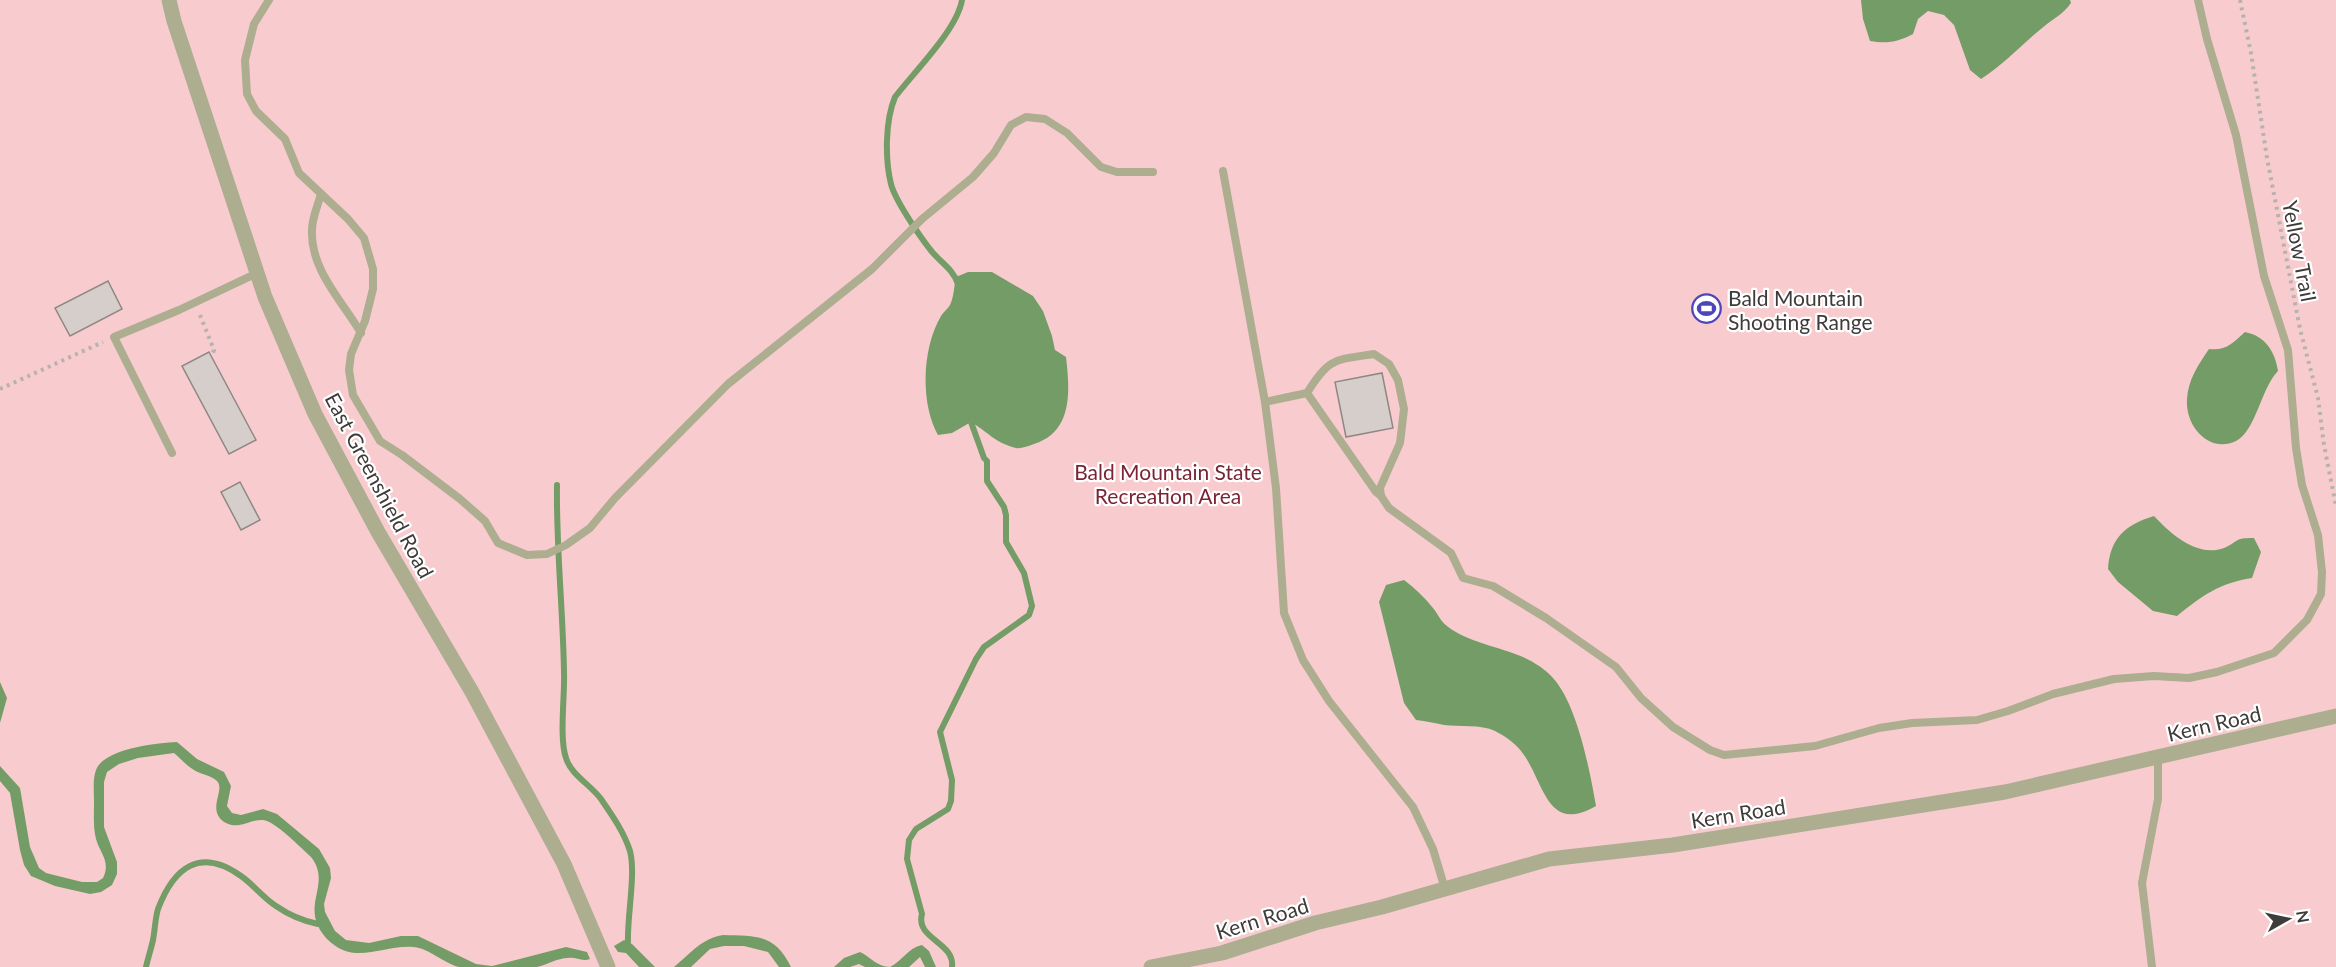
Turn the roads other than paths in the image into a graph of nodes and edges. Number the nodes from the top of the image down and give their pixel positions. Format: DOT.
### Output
graph roads {
  1 [pos="169,0"];
  2 [pos="269,0"];
  3 [pos="2198,0"];
  4 [pos="1223,171"];
  5 [pos="1153,172"];
  6 [pos="321,194"];
  7 [pos="257,273"];
  8 [pos="361,333"];
  9 [pos="1307,393"];
  10 [pos="1265,402"];
  11 [pos="172,453"];
  12 [pos="1381,496"];
  13 [pos="2336,716"];
  14 [pos="2158,757"];
  15 [pos="1445,890"];
  16 [pos="608,967"];
  17 [pos="1151,967"];
  18 [pos="2152,967"];
  1 -- 7 [label="street, East Greenshield Road"];
  2 -- 6 [label="lane"];
  3 -- 12 [label="lane"];
  4 -- 10 [label="lane"];
  5 -- 8 [label="lane"];
  6 -- 8 [label="lane"];
  6 -- 8 [label="lane"];
  7 -- 11 [label="lane"];
  7 -- 16 [label="street, East Greenshield Road"];
  9 -- 10 [label="lane"];
  9 -- 12 [label="lane"];
  9 -- 12 [label="lane"];
  10 -- 15 [label="lane"];
  13 -- 14 [label="street, Kern Road"];
  14 -- 15 [label="street, Kern Road"];
  14 -- 18 [label="lane"];
  15 -- 17 [label="street, Kern Road"];
}
